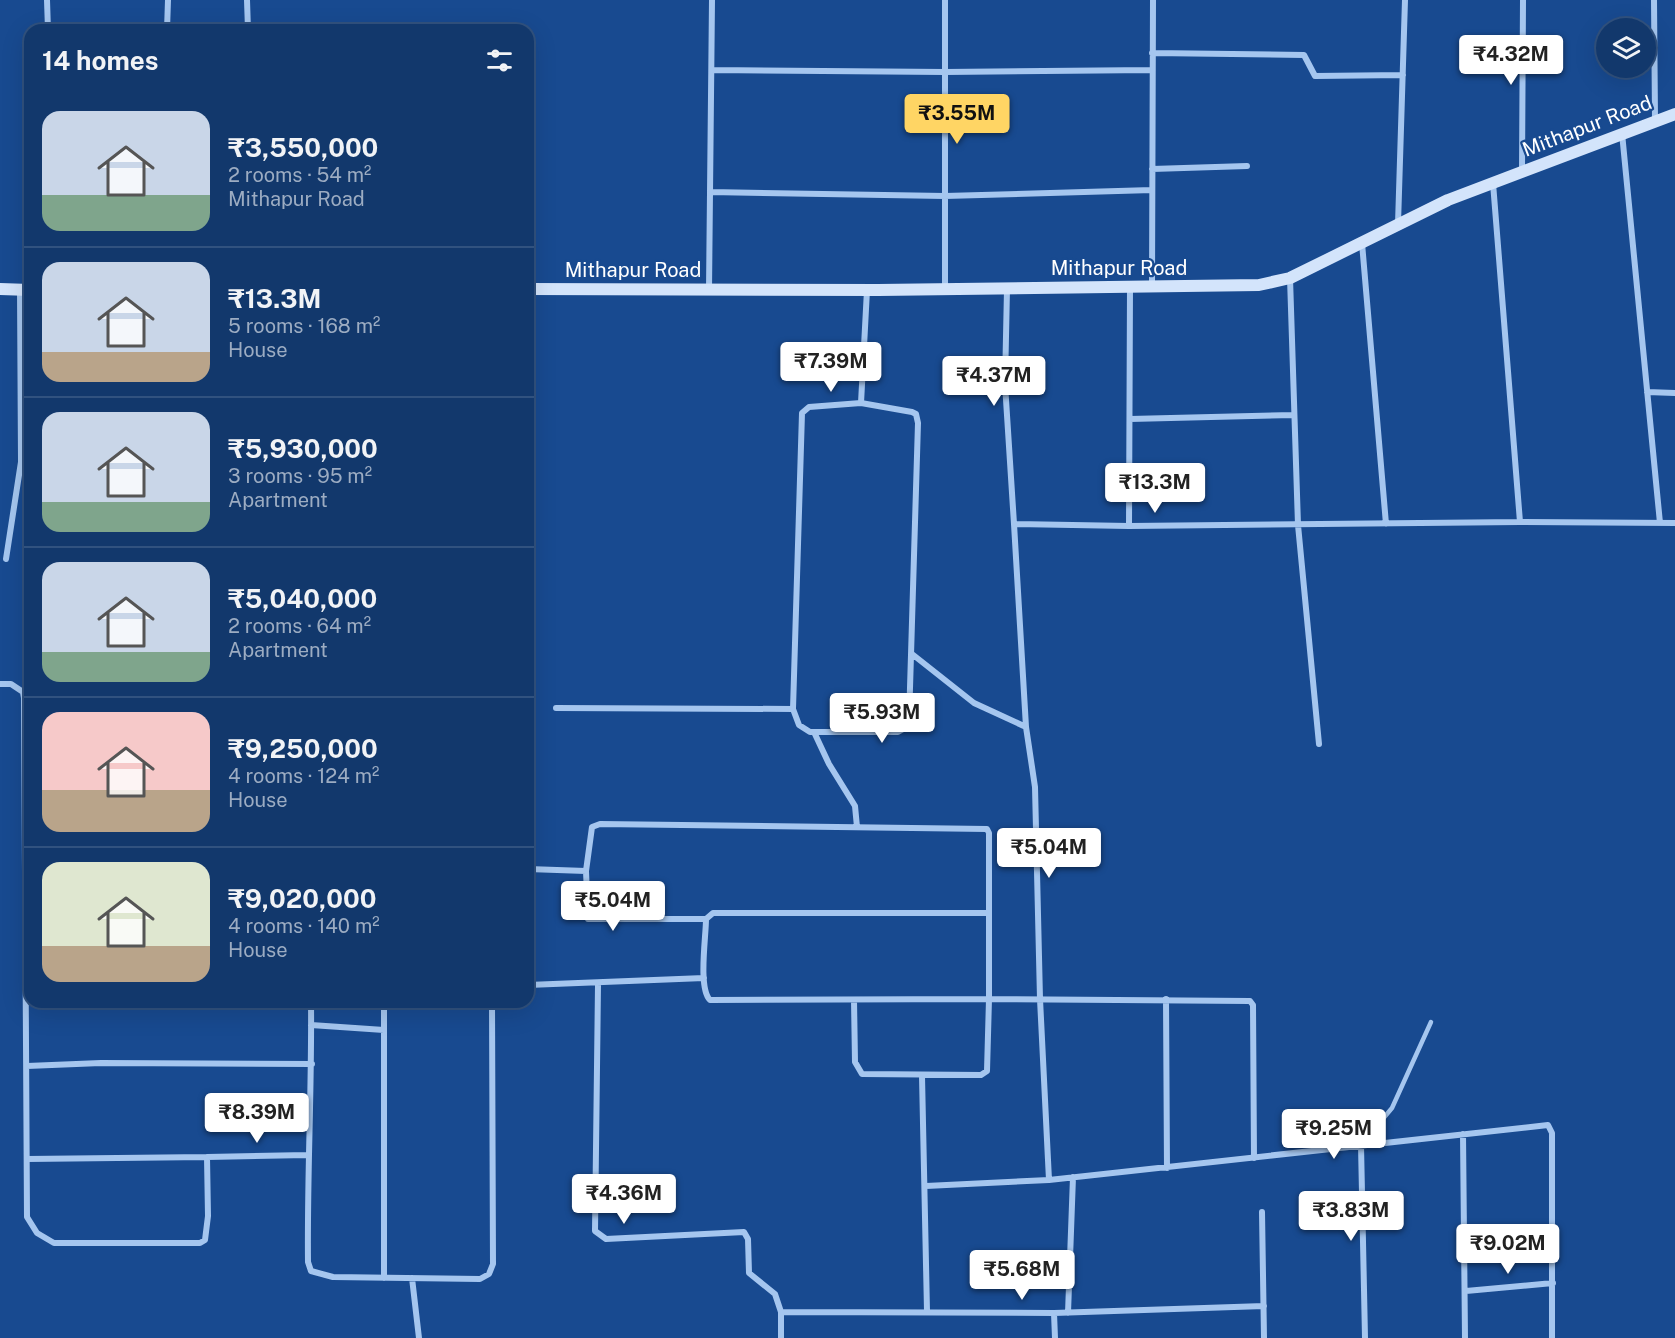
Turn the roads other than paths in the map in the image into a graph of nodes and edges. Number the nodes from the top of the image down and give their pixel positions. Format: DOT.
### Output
graph roads {
  1 [pos="47,0"];
  2 [pos="168,0"];
  3 [pos="248,0"];
  4 [pos="712,0"];
  5 [pos="945,0"];
  6 [pos="1153,0"];
  7 [pos="1405,0"];
  8 [pos="1523,0"];
  9 [pos="1654,0"];
  10 [pos="48,24"];
  11 [pos="168,24"];
  12 [pos="248,24"];
  13 [pos="1152,53"];
  14 [pos="712,70"];
  15 [pos="1152,70"];
  16 [pos="945,72"];
  17 [pos="1403,75"];
  18 [pos="1675,114"];
  19 [pos="1655,119"];
  20 [pos="1622,132"];
  21 [pos="1247,166"];
  22 [pos="1152,169"];
  23 [pos="1522,171"];
  24 [pos="1493,183"];
  25 [pos="1152,190"];
  26 [pos="710,192"];
  27 [pos="945,196"];
  28 [pos="1398,225"];
  29 [pos="1362,242"];
  30 [pos="1290,278"];
  31 [pos="1130,288"];
  32 [pos="1152,288"];
  33 [pos="0,289"];
  34 [pos="534,289"];
  35 [pos="1007,289"];
  36 [pos="24,290"];
  37 [pos="709,290"];
  38 [pos="867,290"];
  39 [pos="945,290"];
  40 [pos="24,326"];
  41 [pos="1647,392"];
  42 [pos="1675,393"];
  43 [pos="861,403"];
  44 [pos="1294,415"];
  45 [pos="1130,419"];
  46 [pos="1520,522"];
  47 [pos="1014,524"];
  48 [pos="1386,524"];
  49 [pos="1660,524"];
  50 [pos="1675,524"];
  51 [pos="1298,525"];
  52 [pos="1129,526"];
  53 [pos="6,559"];
  54 [pos="912,654"];
  55 [pos="0,684"];
  56 [pos="24,698"];
  57 [pos="556,708"];
  58 [pos="793,709"];
  59 [pos="1026,727"];
  60 [pos="814,732"];
  61 [pos="1319,744"];
  62 [pos="857,827"];
  63 [pos="534,869"];
  64 [pos="586,871"];
  65 [pos="989,913"];
  66 [pos="706,919"];
  67 [pos="704,978"];
  68 [pos="534,985"];
  69 [pos="598,985"];
  70 [pos="989,999"];
  71 [pos="1040,999"];
  72 [pos="1166,999"];
  73 [pos="854,1000"];
  74 [pos="27,1008"];
  75 [pos="311,1008"];
  76 [pos="384,1008"];
  77 [pos="492,1008"];
  78 [pos="1431,1022"];
  79 [pos="311,1025"];
  80 [pos="384,1030"];
  81 [pos="312,1064"];
  82 [pos="27,1066"];
  83 [pos="922,1076"];
  84 [pos="1463,1134"];
  85 [pos="1361,1145"];
  86 [pos="307,1155"];
  87 [pos="207,1157"];
  88 [pos="1254,1158"];
  89 [pos="27,1159"];
  90 [pos="1167,1168"];
  91 [pos="1073,1177"];
  92 [pos="1049,1180"];
  93 [pos="926,1186"];
  94 [pos="1262,1212"];
  95 [pos="384,1278"];
  96 [pos="412,1278"];
  97 [pos="1553,1283"];
  98 [pos="1466,1291"];
  99 [pos="1264,1306"];
  100 [pos="927,1311"];
  101 [pos="781,1312"];
  102 [pos="1054,1313"];
  103 [pos="1068,1313"];
  104 [pos="419,1338"];
  105 [pos="781,1338"];
  106 [pos="1055,1338"];
  107 [pos="1264,1338"];
  108 [pos="1365,1338"];
  109 [pos="1465,1338"];
  110 [pos="1552,1338"];
  1 -- 10 [label="street"];
  2 -- 11 [label="street"];
  3 -- 12 [label="street"];
  4 -- 14 [label="street"];
  5 -- 16 [label="street"];
  6 -- 13 [label="street"];
  7 -- 17 [label="street"];
  8 -- 23 [label="street"];
  9 -- 19 [label="street"];
  13 -- 15 [label="street"];
  13 -- 17 [label="street"];
  14 -- 16 [label="street"];
  14 -- 26 [label="street"];
  15 -- 16 [label="street"];
  15 -- 22 [label="street"];
  16 -- 27 [label="street"];
  17 -- 28 [label="street"];
  18 -- 19 [label="street, Mithapur Road"];
  19 -- 20 [label="street, Mithapur Road"];
  20 -- 23 [label="street, Mithapur Road"];
  20 -- 41 [label="street"];
  21 -- 22 [label="street"];
  22 -- 25 [label="street"];
  23 -- 24 [label="street, Mithapur Road"];
  24 -- 28 [label="street, Mithapur Road"];
  24 -- 46 [label="street"];
  25 -- 27 [label="street"];
  25 -- 32 [label="street"];
  26 -- 27 [label="street"];
  26 -- 37 [label="street"];
  27 -- 39 [label="street"];
  28 -- 29 [label="street, Mithapur Road"];
  29 -- 30 [label="street, Mithapur Road"];
  29 -- 48 [label="street"];
  30 -- 32 [label="street, Mithapur Road"];
  30 -- 44 [label="street"];
  31 -- 32 [label="street, Mithapur Road"];
  31 -- 35 [label="street, Mithapur Road"];
  31 -- 45 [label="street"];
  33 -- 36 [label="street"];
  34 -- 37 [label="street, Mithapur Road"];
  35 -- 39 [label="street, Mithapur Road"];
  35 -- 47 [label="street"];
  37 -- 38 [label="street, Mithapur Road"];
  38 -- 39 [label="street, Mithapur Road"];
  38 -- 43 [label="street"];
  40 -- 53 [label="street"];
  41 -- 42 [label="street"];
  41 -- 49 [label="street"];
  43 -- 54 [label="street"];
  43 -- 58 [label="street"];
  44 -- 45 [label="street"];
  44 -- 51 [label="street"];
  45 -- 52 [label="street"];
  46 -- 48 [label="street"];
  46 -- 49 [label="street"];
  47 -- 52 [label="street"];
  47 -- 59 [label="street"];
  48 -- 51 [label="street"];
  49 -- 50 [label="street"];
  51 -- 52 [label="street"];
  51 -- 61 [label="street"];
  54 -- 59 [label="street"];
  54 -- 60 [label="street"];
  55 -- 56 [label="street"];
  57 -- 58 [label="street"];
  58 -- 60 [label="street"];
  59 -- 71 [label="street"];
  60 -- 62 [label="street"];
  62 -- 64 [label="street"];
  62 -- 65 [label="street"];
  63 -- 64 [label="street"];
  64 -- 66 [label="street"];
  65 -- 66 [label="street"];
  65 -- 70 [label="street"];
  66 -- 67 [label="street"];
  67 -- 69 [label="street"];
  67 -- 73 [label="street"];
  68 -- 69 [label="street"];
  69 -- 101 [label="street"];
  70 -- 71 [label="street"];
  70 -- 73 [label="street"];
  70 -- 83 [label="street"];
  71 -- 72 [label="street"];
  71 -- 92 [label="street"];
  72 -- 88 [label="street"];
  72 -- 90 [label="street"];
  73 -- 83 [label="street"];
  74 -- 82 [label="street"];
  75 -- 79 [label="street"];
  76 -- 80 [label="street"];
  77 -- 96 [label="street"];
  78 -- 85 [label="lane"];
  79 -- 80 [label="street"];
  79 -- 81 [label="street"];
  80 -- 95 [label="street"];
  81 -- 82 [label="street"];
  81 -- 86 [label="street"];
  82 -- 89 [label="street"];
  83 -- 93 [label="street"];
  84 -- 85 [label="street"];
  84 -- 97 [label="street"];
  84 -- 98 [label="street"];
  85 -- 88 [label="street"];
  85 -- 108 [label="street"];
  86 -- 87 [label="street"];
  86 -- 95 [label="street"];
  87 -- 89 [label="street"];
  87 -- 89 [label="street"];
  88 -- 90 [label="street"];
  90 -- 91 [label="street"];
  91 -- 92 [label="street"];
  91 -- 103 [label="street"];
  92 -- 93 [label="street"];
  93 -- 100 [label="street"];
  94 -- 99 [label="street"];
  95 -- 96 [label="street"];
  96 -- 104 [label="street"];
  97 -- 98 [label="street"];
  97 -- 110 [label="street"];
  98 -- 109 [label="street"];
  99 -- 103 [label="street"];
  99 -- 107 [label="street"];
  100 -- 101 [label="street"];
  100 -- 102 [label="street"];
  101 -- 105 [label="street"];
  102 -- 103 [label="street"];
  102 -- 106 [label="street"];
}
